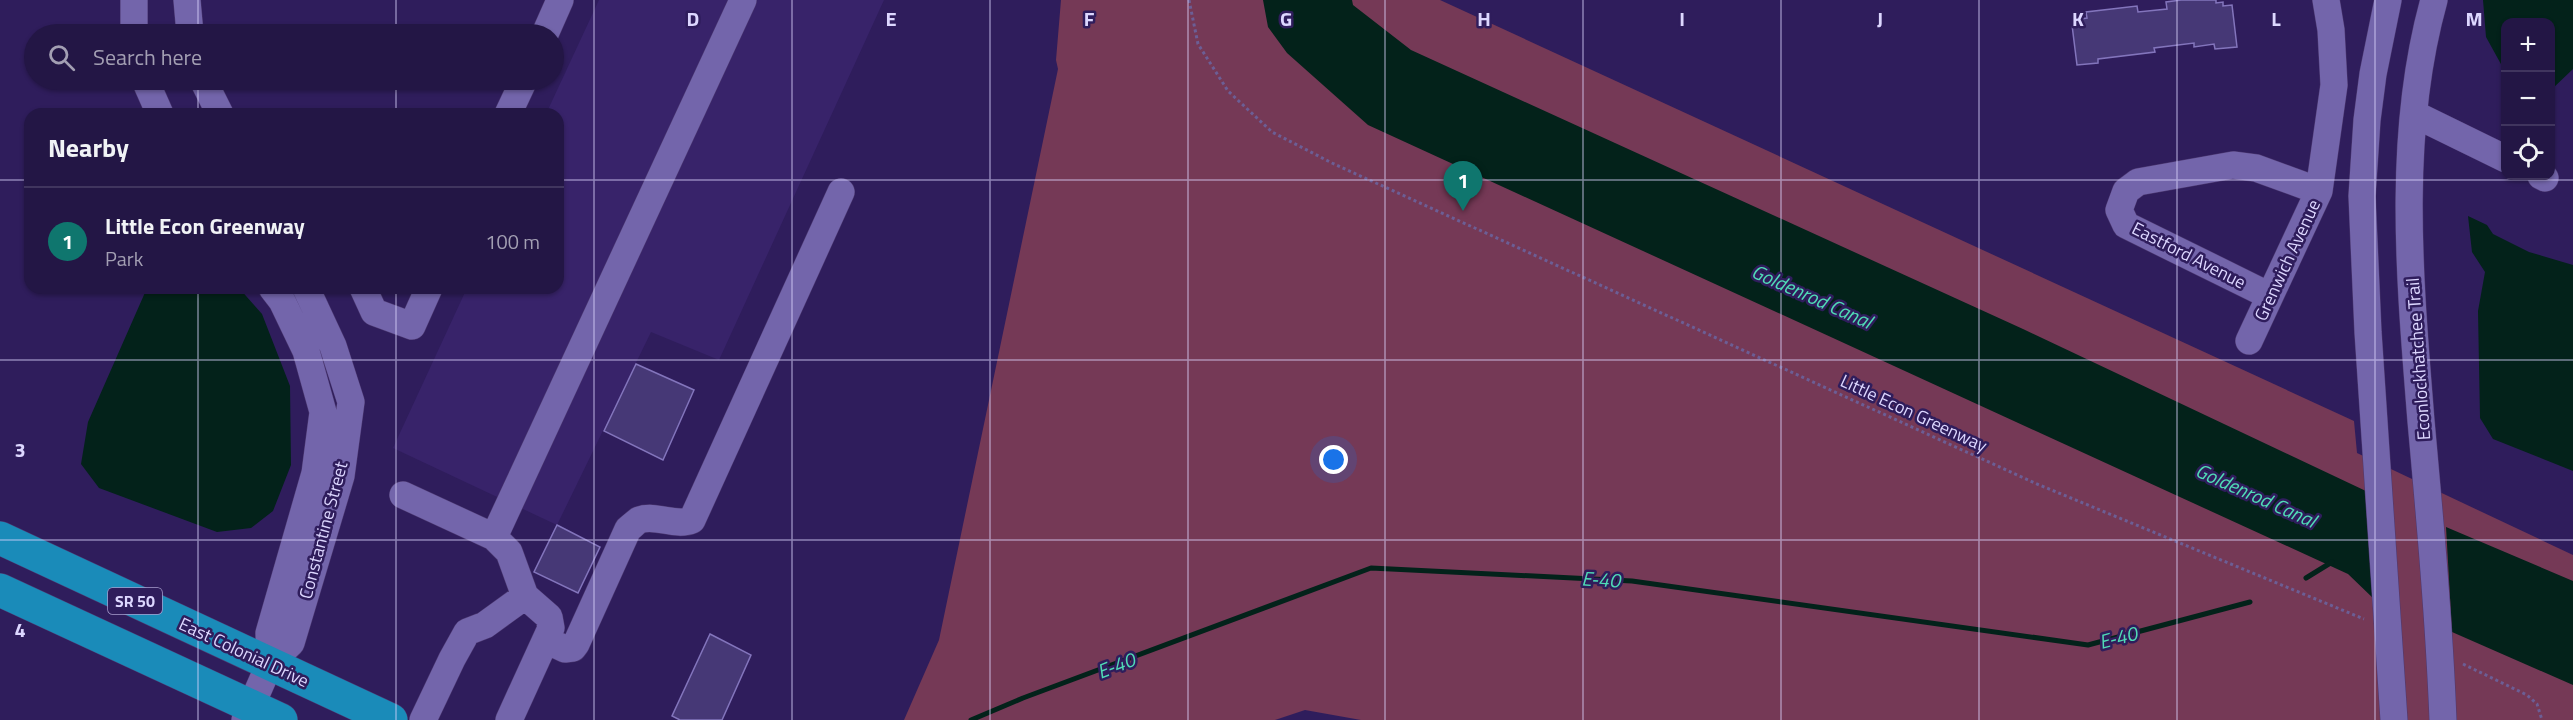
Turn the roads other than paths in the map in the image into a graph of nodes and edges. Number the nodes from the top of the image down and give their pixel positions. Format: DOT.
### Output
graph roads {
  1 [pos="134,0"];
  2 [pos="187,0"];
  3 [pos="560,0"];
  4 [pos="743,0"];
  5 [pos="2326,0"];
  6 [pos="2388,0"];
  7 [pos="2434,0"];
  8 [pos="134,24"];
  9 [pos="189,24"];
  10 [pos="549,24"];
  11 [pos="149,90"];
  12 [pos="208,90"];
  13 [pos="519,90"];
  14 [pos="157,108"];
  15 [pos="217,108"];
  16 [pos="511,108"];
  17 [pos="2414,114"];
  18 [pos="2501,157"];
  19 [pos="2319,191"];
  20 [pos="842,192"];
  21 [pos="276,294"];
  22 [pos="309,294"];
  23 [pos="366,294"];
  24 [pos="426,294"];
  25 [pos="2270,296"];
  26 [pos="2249,341"];
  27 [pos="403,495"];
  28 [pos="494,537"];
  29 [pos="0,538"];
  30 [pos="0,590"];
  31 [pos="525,596"];
  32 [pos="546,640"];
  33 [pos="270,663"];
  34 [pos="248,713"];
  35 [pos="281,720"];
  36 [pos="391,720"];
  37 [pos="423,720"];
  38 [pos="509,720"];
  39 [pos="2394,720"];
  40 [pos="2443,720"];
  1 -- 8 [label="street"];
  2 -- 9 [label="street"];
  3 -- 10 [label="street"];
  4 -- 28 [label="street"];
  5 -- 19 [label="street, Grenwich Avenue"];
  6 -- 39 [label="street"];
  7 -- 17 [label="street, Econlockhatchee Trail"];
  11 -- 14 [label="street"];
  12 -- 15 [label="street"];
  13 -- 16 [label="street"];
  17 -- 18 [label="street"];
  17 -- 40 [label="street, Econlockhatchee Trail"];
  19 -- 25 [label="street, Grenwich Avenue"];
  19 -- 25 [label="street, Eastford Avenue"];
  20 -- 32 [label="street"];
  21 -- 33 [label="street, Constantine Street"];
  22 -- 33 [label="street, Constantine Street"];
  23 -- 24 [label="street"];
  25 -- 26 [label="street, Grenwich Avenue"];
  27 -- 28 [label="street"];
  28 -- 31 [label="street"];
  29 -- 33 [label="highway, East Colonial Drive / SR 50"];
  30 -- 34 [label="highway, SR 50"];
  31 -- 32 [label="street"];
  31 -- 37 [label="street"];
  32 -- 38 [label="street"];
  33 -- 34 [label="street, Constantine Street"];
  33 -- 36 [label="highway, East Colonial Drive / SR 50"];
  34 -- 35 [label="highway, SR 50"];
}
